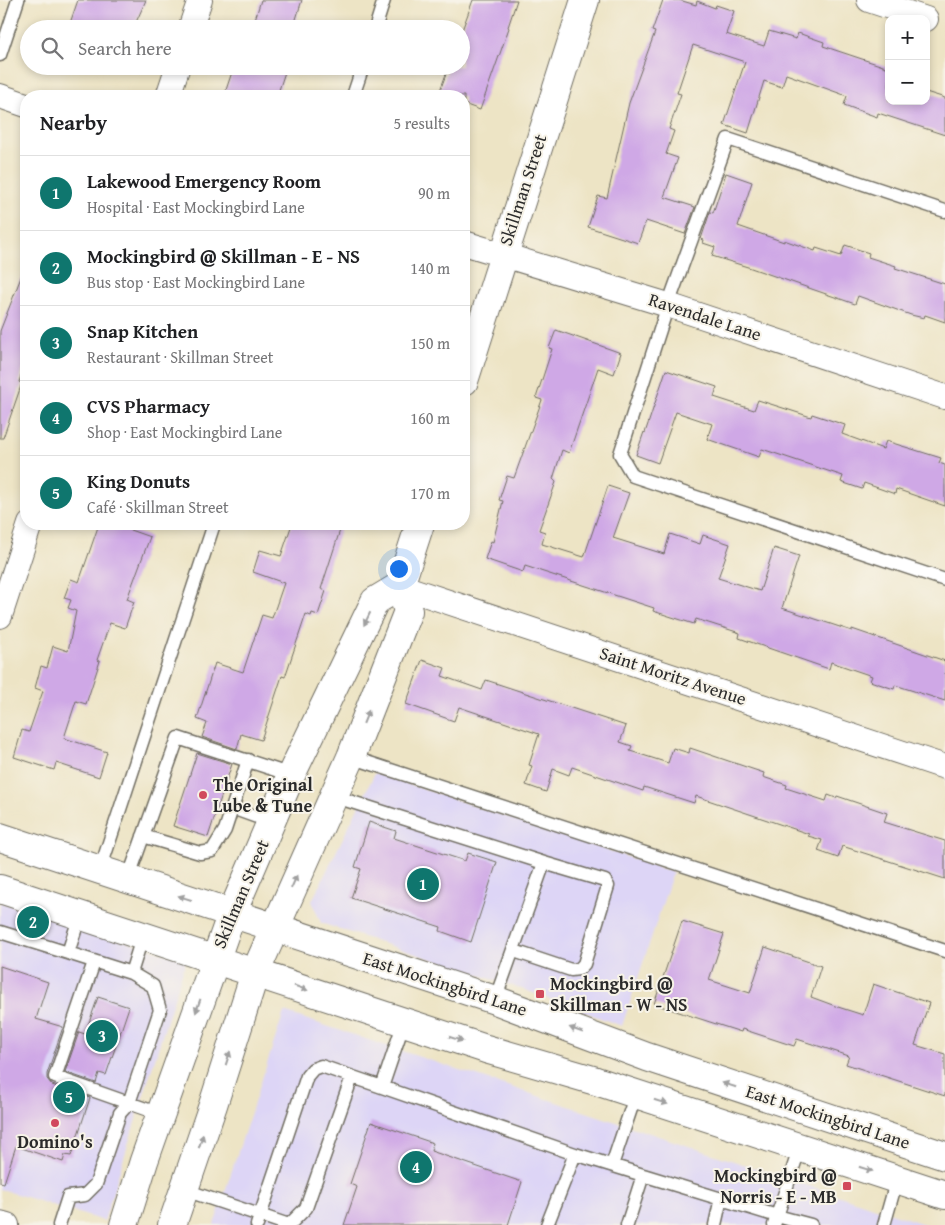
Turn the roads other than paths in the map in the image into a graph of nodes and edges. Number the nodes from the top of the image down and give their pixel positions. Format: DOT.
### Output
graph roads {
  1 [pos="18,0"];
  2 [pos="200,0"];
  3 [pos="384,0"];
  4 [pos="584,0"];
  5 [pos="868,0"];
  6 [pos="914,15"];
  7 [pos="193,20"];
  8 [pos="378,20"];
  9 [pos="930,20"];
  10 [pos="945,25"];
  11 [pos="0,55"];
  12 [pos="175,75"];
  13 [pos="360,75"];
  14 [pos="170,90"];
  15 [pos="355,90"];
  16 [pos="0,96"];
  17 [pos="20,102"];
  18 [pos="945,211"];
  19 [pos="470,245"];
  20 [pos="503,255"];
  21 [pos="668,305"];
  22 [pos="470,362"];
  23 [pos="945,397"];
  24 [pos="28,530"];
  25 [pos="212,530"];
  26 [pos="418,530"];
  27 [pos="945,580"];
  28 [pos="400,586"];
  29 [pos="0,616"];
  30 [pos="350,757"];
  31 [pos="248,760"];
  32 [pos="945,766"];
  33 [pos="291,775"];
  34 [pos="333,796"];
  35 [pos="232,808"];
  36 [pos="271,822"];
  37 [pos="143,836"];
  38 [pos="0,837"];
  39 [pos="544,863"];
  40 [pos="100,870"];
  41 [pos="128,879"];
  42 [pos="0,889"];
  43 [pos="232,913"];
  44 [pos="80,915"];
  45 [pos="275,927"];
  46 [pos="0,932"];
  47 [pos="143,935"];
  48 [pos="514,951"];
  49 [pos="945,951"];
  50 [pos="68,953"];
  51 [pos="214,960"];
  52 [pos="94,962"];
  53 [pos="255,972"];
  54 [pos="131,973"];
  55 [pos="495,1000"];
  56 [pos="404,1022"];
  57 [pos="647,1058"];
  58 [pos="352,1077"];
  59 [pos="382,1088"];
  60 [pos="636,1094"];
  61 [pos="129,1103"];
  62 [pos="160,1114"];
  63 [pos="908,1144"];
  64 [pos="800,1147"];
  65 [pos="575,1154"];
  66 [pos="945,1156"];
  67 [pos="612,1165"];
  68 [pos="643,1175"];
  69 [pos="897,1179"];
  70 [pos="184,1190"];
  71 [pos="945,1195"];
  72 [pos="721,1198"];
  73 [pos="259,1220"];
  74 [pos="776,1220"];
  75 [pos="0,1223"];
  76 [pos="6,1225"];
  77 [pos="59,1225"];
  78 [pos="124,1225"];
  79 [pos="172,1225"];
  80 [pos="289,1225"];
  81 [pos="547,1225"];
  82 [pos="627,1225"];
  83 [pos="715,1225"];
  84 [pos="811,1225"];
  85 [pos="884,1225"];
  1 -- 11 [label="lane"];
  2 -- 7 [label="street"];
  3 -- 8 [label="lane"];
  4 -- 20 [label="main road, Skillman Street"];
  5 -- 6 [label="street"];
  9 -- 10 [label="street"];
  12 -- 14 [label="street"];
  13 -- 15 [label="lane"];
  16 -- 17 [label="street"];
  18 -- 21 [label="lane"];
  19 -- 20 [label="street, Ravendale Lane"];
  20 -- 21 [label="street, Ravendale Lane"];
  20 -- 22 [label="main road, Skillman Street"];
  21 -- 23 [label="street, Ravendale Lane"];
  21 -- 27 [label="lane"];
  24 -- 29 [label="street"];
  25 -- 40 [label="lane"];
  26 -- 28 [label="main road"];
  30 -- 28 [label="main road, one-way"];
  28 -- 32 [label="street, Saint Moritz Avenue"];
  28 -- 33 [label="main road, Skillman Street, one-way"];
  30 -- 34 [label="main road"];
  30 -- 49 [label="lane"];
  31 -- 33 [label="lane"];
  31 -- 35 [label="lane"];
  31 -- 37 [label="lane"];
  33 -- 36 [label="main road, Skillman Street"];
  34 -- 39 [label="lane"];
  45 -- 34 [label="main road, one-way"];
  35 -- 36 [label="lane"];
  35 -- 37 [label="lane"];
  36 -- 43 [label="main road, Skillman Street"];
  37 -- 41 [label="lane"];
  38 -- 40 [label="main road, East Mockingbird Lane"];
  39 -- 48 [label="lane"];
  39 -- 48 [label="lane"];
  40 -- 41 [label="main road, East Mockingbird Lane"];
  43 -- 41 [label="main road, East Mockingbird Lane, one-way"];
  42 -- 44 [label="main road"];
  43 -- 45 [label="main road, East Mockingbird Lane"];
  43 -- 51 [label="main road, Skillman Street"];
  44 -- 47 [label="main road"];
  44 -- 50 [label="lane"];
  45 -- 53 [label="main road"];
  45 -- 55 [label="main road, East Mockingbird Lane"];
  46 -- 50 [label="lane"];
  47 -- 51 [label="main road"];
  47 -- 54 [label="lane"];
  48 -- 55 [label="lane"];
  50 -- 52 [label="lane"];
  51 -- 53 [label="main road"];
  51 -- 62 [label="main road, Skillman Street, one-way"];
  52 -- 54 [label="lane"];
  52 -- 61 [label="lane"];
  53 -- 56 [label="main road, one-way"];
  70 -- 53 [label="main road, one-way"];
  54 -- 61 [label="lane"];
  57 -- 55 [label="main road, East Mockingbird Lane, one-way"];
  56 -- 59 [label="lane"];
  56 -- 60 [label="main road, one-way"];
  57 -- 60 [label="main road"];
  63 -- 57 [label="main road, East Mockingbird Lane, one-way"];
  58 -- 59 [label="lane"];
  58 -- 73 [label="lane"];
  58 -- 80 [label="lane"];
  59 -- 65 [label="lane"];
  60 -- 64 [label="main road, one-way"];
  60 -- 67 [label="lane"];
  61 -- 62 [label="lane"];
  61 -- 77 [label="lane"];
  62 -- 78 [label="main road, Skillman Street"];
  63 -- 66 [label="main road, East Mockingbird Lane"];
  63 -- 69 [label="main road"];
  64 -- 69 [label="main road, one-way"];
  64 -- 74 [label="lane"];
  65 -- 67 [label="lane"];
  65 -- 81 [label="lane"];
  67 -- 68 [label="lane"];
  68 -- 72 [label="lane"];
  68 -- 82 [label="lane"];
  69 -- 71 [label="main road"];
  69 -- 85 [label="lane"];
  70 -- 73 [label="lane"];
  70 -- 79 [label="main road"];
  72 -- 74 [label="lane"];
  72 -- 83 [label="lane"];
  73 -- 80 [label="lane"];
  74 -- 84 [label="lane"];
  75 -- 76 [label="street"];
}
